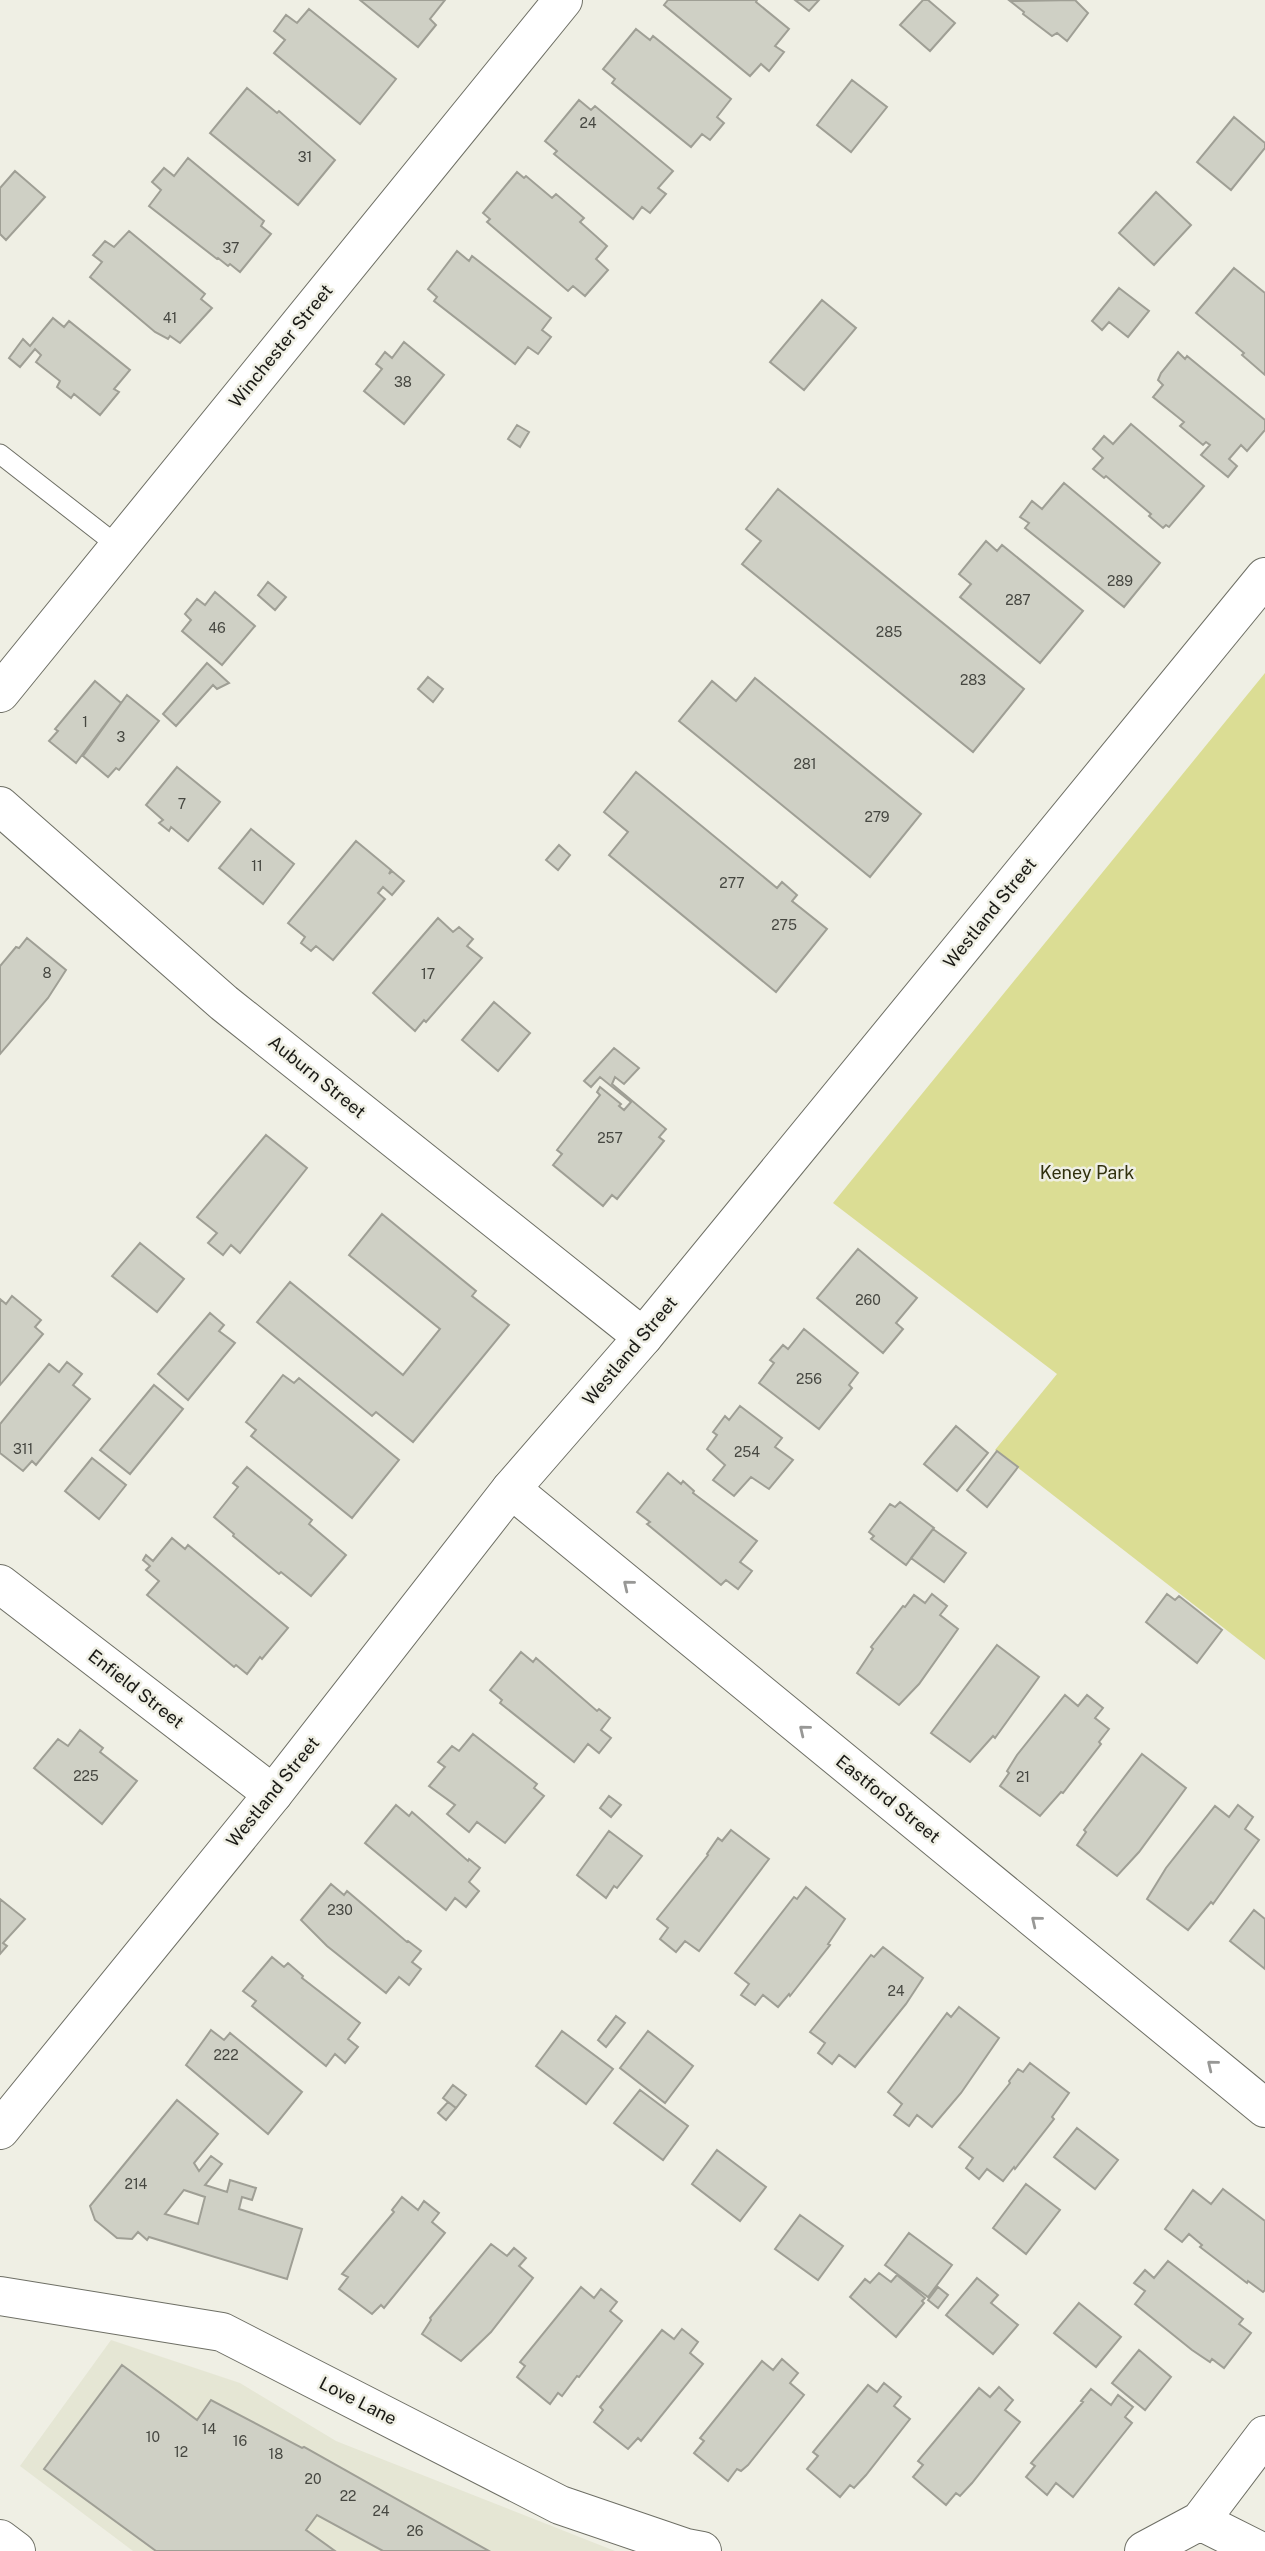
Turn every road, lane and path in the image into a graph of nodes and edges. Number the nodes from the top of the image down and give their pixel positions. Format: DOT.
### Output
graph roads {
  1 [pos="563,0"];
  2 [pos="0,454"];
  3 [pos="117,546"];
  4 [pos="1265,577"];
  5 [pos="0,693"];
  6 [pos="0,806"];
  7 [pos="643,1337"];
  8 [pos="511,1489"];
  9 [pos="0,1584"];
  10 [pos="272,1794"];
  11 [pos="1265,2108"];
  12 [pos="0,2130"];
  13 [pos="0,2296"];
  14 [pos="1265,2435"];
  15 [pos="1199,2521"];
  16 [pos="0,2539"];
  17 [pos="16,2551"];
  18 [pos="702,2551"];
  19 [pos="1144,2551"];
  20 [pos="1260,2551"];
  1 -- 3 [label="street, Winchester Street"];
  2 -- 3 [label="lane"];
  3 -- 5 [label="street, Winchester Street"];
  4 -- 7 [label="street, Westland Street"];
  6 -- 7 [label="street, Auburn Street"];
  7 -- 8 [label="street, Westland Street"];
  8 -- 10 [label="street, Westland Street"];
  11 -- 8 [label="street, Eastford Street, one-way"];
  9 -- 10 [label="street, Enfield Street"];
  10 -- 12 [label="street, Westland Street"];
  13 -- 18 [label="street, Love Lane"];
  14 -- 15 [label="street"];
  15 -- 19 [label="street"];
  15 -- 20 [label="street"];
  16 -- 17 [label="street"];
}
